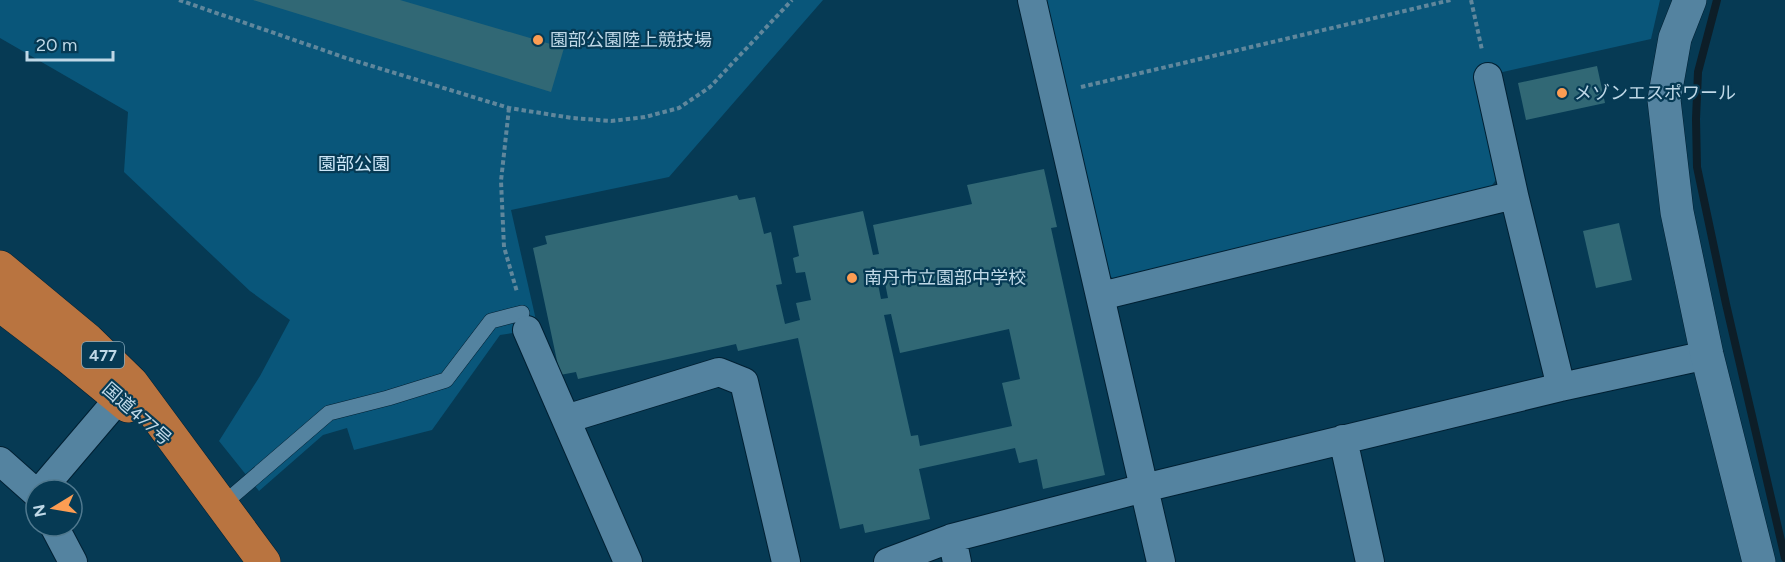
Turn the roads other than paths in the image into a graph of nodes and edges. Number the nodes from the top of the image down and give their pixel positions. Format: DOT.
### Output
graph roads {
  1 [pos="1032,0"];
  2 [pos="1689,0"];
  3 [pos="1488,77"];
  4 [pos="1514,195"];
  5 [pos="0,267"];
  6 [pos="1101,296"];
  7 [pos="0,304"];
  8 [pos="525,322"];
  9 [pos="1707,355"];
  10 [pos="1561,387"];
  11 [pos="125,391"];
  12 [pos="566,419"];
  13 [pos="1343,439"];
  14 [pos="0,461"];
  15 [pos="51,478"];
  16 [pos="24,482"];
  17 [pos="1144,488"];
  18 [pos="222,505"];
  19 [pos="60,538"];
  20 [pos="954,550"];
  21 [pos="73,562"];
  22 [pos="264,562"];
  23 [pos="628,562"];
  24 [pos="786,562"];
  25 [pos="888,562"];
  26 [pos="1161,562"];
  27 [pos="1370,562"];
  28 [pos="1759,562"];
  1 -- 6 [label="street"];
  2 -- 9 [label="street"];
  3 -- 4 [label="street"];
  4 -- 6 [label="street"];
  4 -- 10 [label="street"];
  5 -- 11 [label="highway, 国道477号 / 477"];
  6 -- 17 [label="street"];
  7 -- 11 [label="highway, 国道477号 / 477"];
  8 -- 12 [label="street"];
  8 -- 18 [label="lane"];
  9 -- 10 [label="street"];
  9 -- 28 [label="street"];
  10 -- 13 [label="street"];
  11 -- 15 [label="street"];
  11 -- 18 [label="highway, 国道477号 / 477"];
  12 -- 23 [label="street"];
  12 -- 24 [label="street"];
  13 -- 17 [label="street"];
  13 -- 27 [label="street"];
  14 -- 16 [label="street"];
  17 -- 20 [label="street"];
  17 -- 26 [label="street"];
  18 -- 22 [label="highway, 国道477号 / 477"];
  19 -- 21 [label="street"];
  20 -- 25 [label="street"];
}
